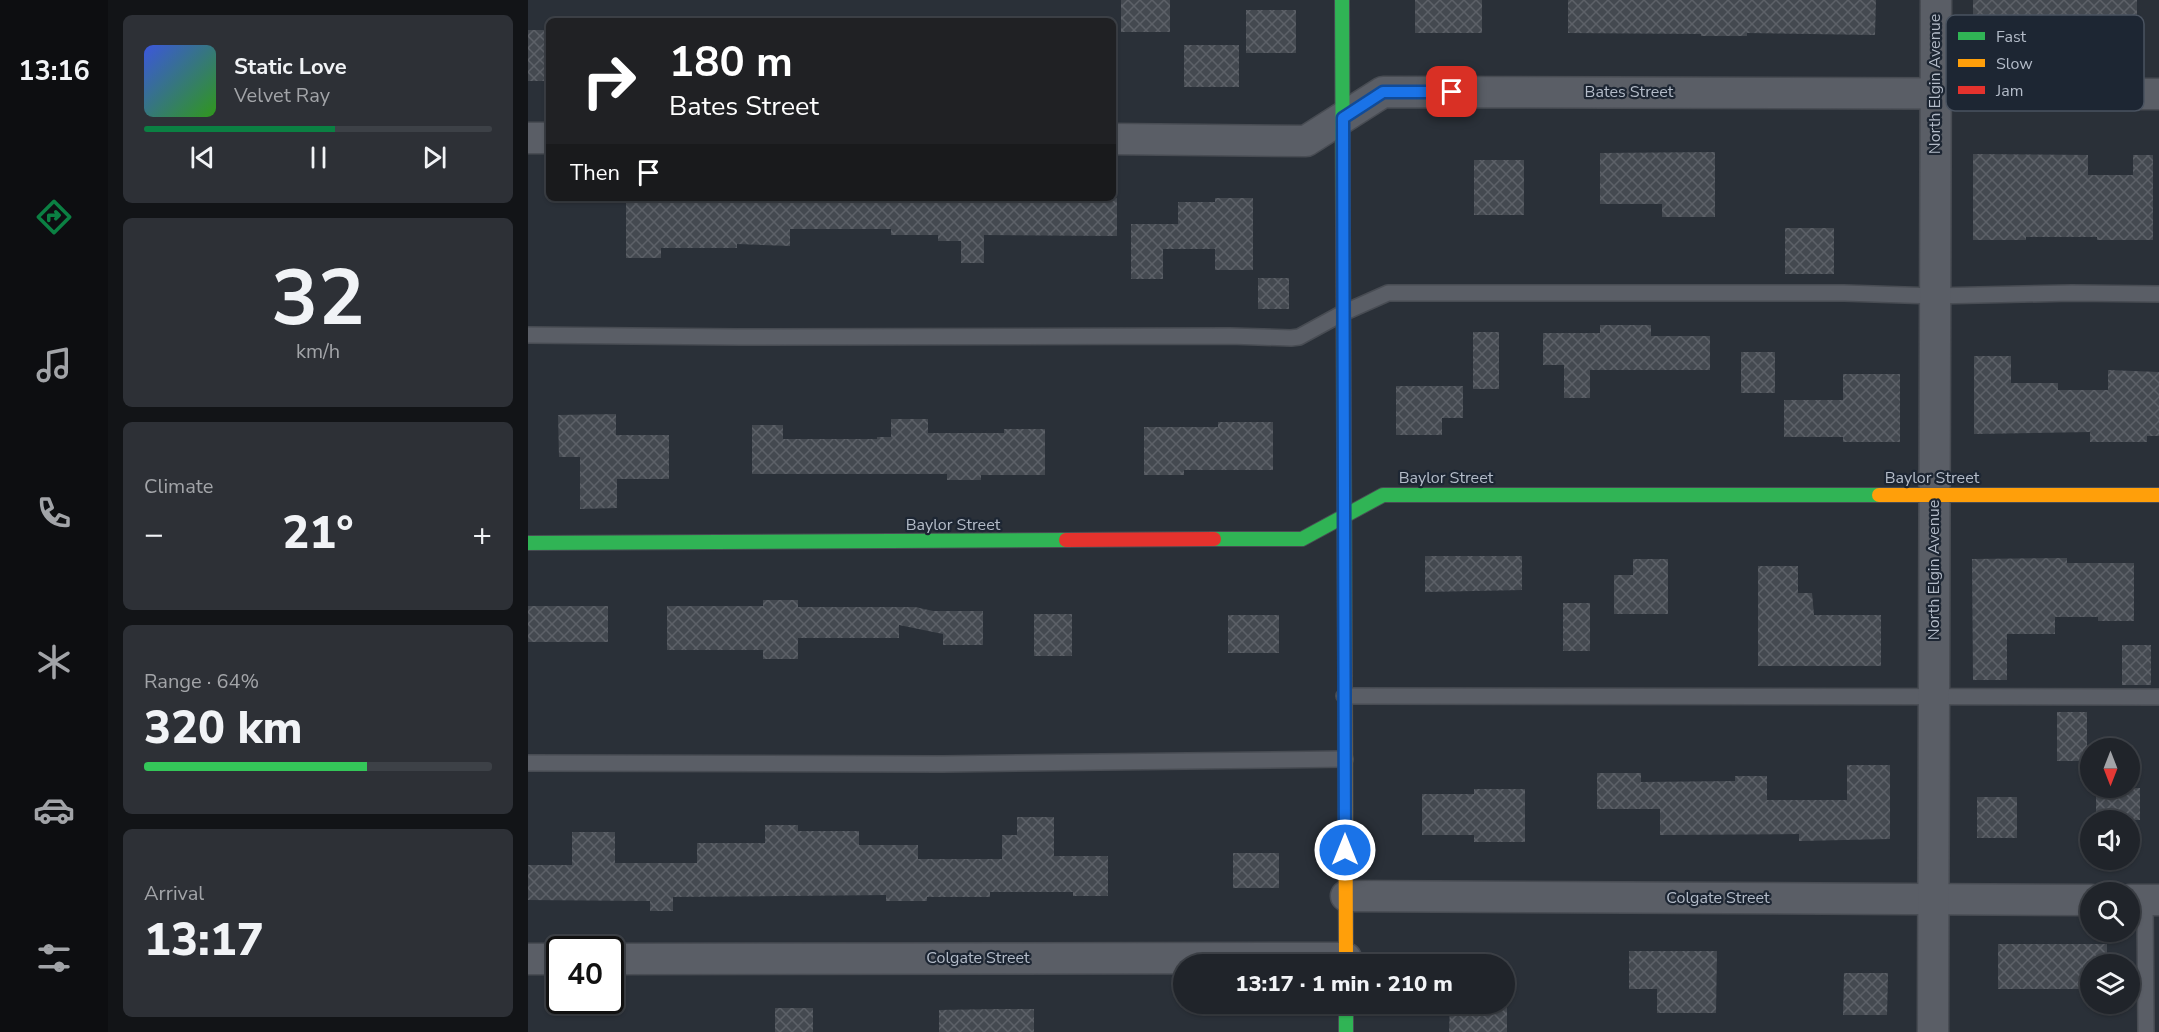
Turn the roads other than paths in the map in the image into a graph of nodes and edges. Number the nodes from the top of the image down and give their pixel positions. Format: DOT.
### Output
graph roads {
  1 [pos="1342,0"];
  2 [pos="1936,0"];
  3 [pos="1935,93"];
  4 [pos="1946,93"];
  5 [pos="2144,94"];
  6 [pos="2159,94"];
  7 [pos="1343,118"];
  8 [pos="528,138"];
  9 [pos="546,138"];
  10 [pos="1116,140"];
  11 [pos="2159,294"];
  12 [pos="1935,296"];
  13 [pos="1343,312"];
  14 [pos="528,335"];
  15 [pos="1934,495"];
  16 [pos="2159,495"];
  17 [pos="1343,517"];
  18 [pos="528,543"];
  19 [pos="1344,696"];
  20 [pos="1934,698"];
  21 [pos="2159,698"];
  22 [pos="1345,759"];
  23 [pos="528,763"];
  24 [pos="1346,896"];
  25 [pos="1934,899"];
  26 [pos="2080,900"];
  27 [pos="2145,900"];
  28 [pos="1346,954"];
  29 [pos="528,959"];
  30 [pos="546,959"];
  31 [pos="624,959"];
  32 [pos="1173,961"];
  33 [pos="1346,1014"];
  34 [pos="1346,1032"];
  35 [pos="1933,1032"];
  36 [pos="2146,1032"];
  1 -- 7 [label="street"];
  2 -- 3 [label="street, North Elgin Avenue"];
  3 -- 4 [label="street, Bates Street"];
  3 -- 7 [label="street, Bates Street"];
  3 -- 12 [label="street, North Elgin Avenue"];
  5 -- 6 [label="street, Bates Street"];
  7 -- 10 [label="street, Bates Street"];
  7 -- 13 [label="street"];
  8 -- 9 [label="street"];
  11 -- 12 [label="lane"];
  12 -- 13 [label="lane"];
  12 -- 15 [label="street, North Elgin Avenue"];
  13 -- 14 [label="lane"];
  13 -- 17 [label="street"];
  15 -- 16 [label="street, Baylor Street"];
  15 -- 17 [label="street, Baylor Street"];
  15 -- 20 [label="street, North Elgin Avenue"];
  17 -- 18 [label="street, Baylor Street"];
  17 -- 19 [label="street"];
  19 -- 20 [label="lane"];
  19 -- 22 [label="street"];
  20 -- 21 [label="lane"];
  20 -- 25 [label="street, North Elgin Avenue"];
  22 -- 23 [label="lane"];
  22 -- 24 [label="street"];
  24 -- 25 [label="street, Colgate Street"];
  24 -- 28 [label="street"];
  25 -- 26 [label="street, Colgate Street"];
  25 -- 35 [label="street, North Elgin Avenue"];
  27 -- 36 [label="lane"];
  29 -- 30 [label="street"];
  31 -- 32 [label="street, Colgate Street"];
  33 -- 34 [label="street"];
}
